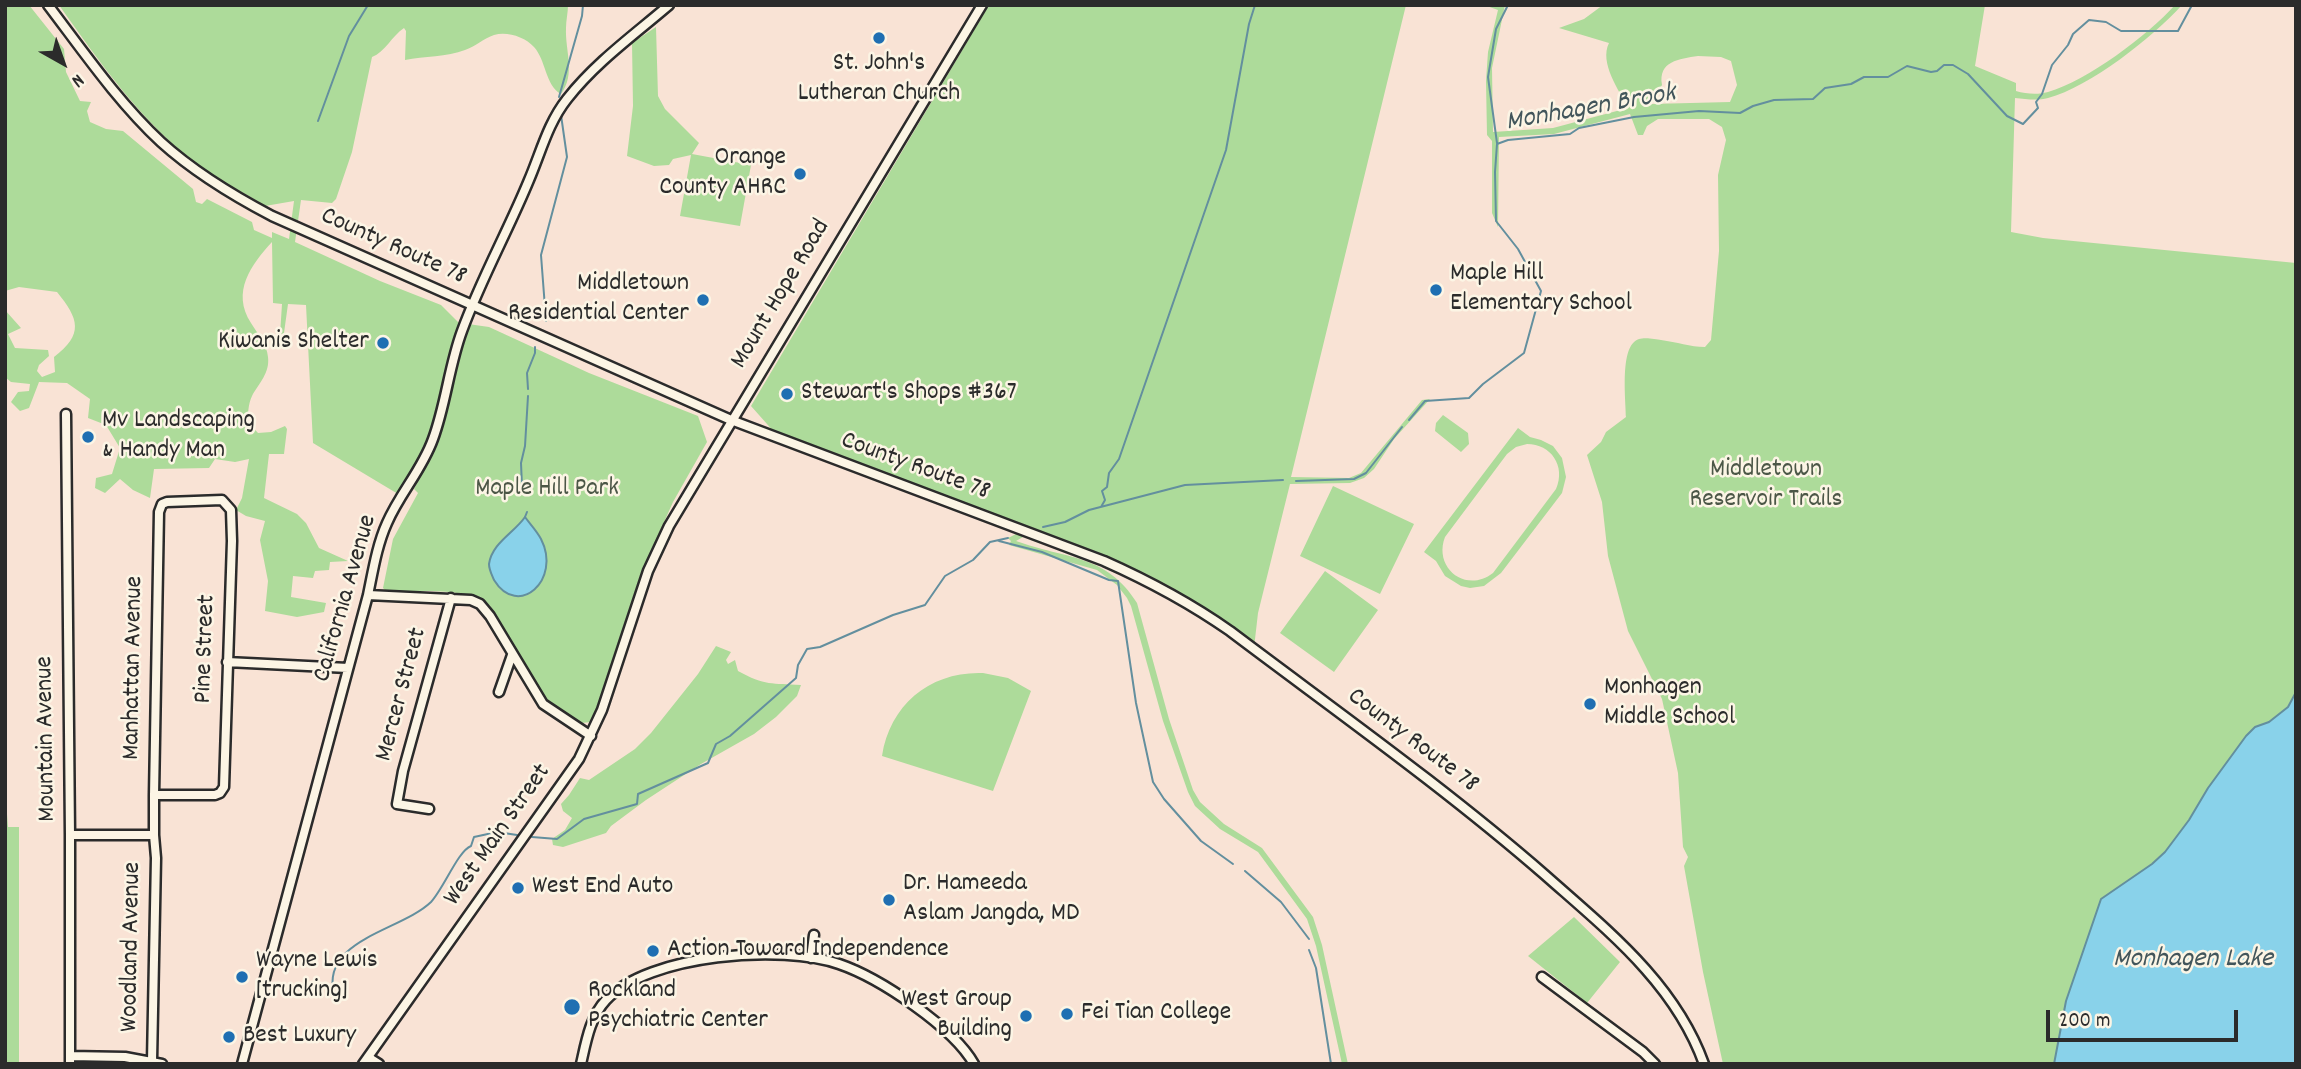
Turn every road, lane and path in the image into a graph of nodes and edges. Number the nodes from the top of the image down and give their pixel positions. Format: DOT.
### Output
graph roads {
  1 [pos="48,5"];
  2 [pos="669,5"];
  3 [pos="982,5"];
  4 [pos="472,306"];
  5 [pos="66,414"];
  6 [pos="732,420"];
  7 [pos="230,506"];
  8 [pos="368,595"];
  9 [pos="451,598"];
  10 [pos="633,615"];
  11 [pos="512,655"];
  12 [pos="227,662"];
  13 [pos="348,668"];
  14 [pos="499,692"];
  15 [pos="591,736"];
  16 [pos="154,795"];
  17 [pos="429,809"];
  18 [pos="70,835"];
  19 [pos="153,835"];
  20 [pos="814,935"];
  21 [pos="811,958"];
  22 [pos="1542,977"];
  23 [pos="70,1060"];
  24 [pos="366,1060"];
  25 [pos="152,1061"];
  26 [pos="162,1064"];
  27 [pos="242,1064"];
  28 [pos="379,1064"];
  29 [pos="581,1064"];
  30 [pos="974,1064"];
  31 [pos="1655,1064"];
  32 [pos="1704,1064"];
  1 -- 4 [label="street, County Route 78"];
  2 -- 4 [label="street, California Avenue"];
  3 -- 6 [label="street, Mount Hope Road"];
  4 -- 6 [label="street, County Route 78"];
  4 -- 8 [label="street, California Avenue"];
  5 -- 18 [label="street, Mountain Avenue"];
  6 -- 10 [label="street, Mount Hope Road"];
  6 -- 32 [label="street, County Route 78"];
  7 -- 12 [label="street, Pine Street"];
  7 -- 16 [label="street, Manhattan Avenue"];
  8 -- 9 [label="street"];
  8 -- 13 [label="street, California Avenue"];
  9 -- 11 [label="street"];
  9 -- 17 [label="street, Mercer Street"];
  10 -- 15 [label="street, West Main Street"];
  11 -- 14 [label="street"];
  11 -- 15 [label="street"];
  12 -- 13 [label="street"];
  12 -- 16 [label="street, Pine Street"];
  13 -- 27 [label="street, California Avenue"];
  15 -- 24 [label="street, West Main Street"];
  16 -- 19 [label="street, Manhattan Avenue"];
  18 -- 19 [label="street"];
  18 -- 23 [label="street, Mountain Avenue"];
  19 -- 25 [label="street, Woodland Avenue"];
  20 -- 21 [label="street"];
  21 -- 29 [label="street"];
  21 -- 30 [label="street"];
  22 -- 31 [label="street"];
  23 -- 25 [label="street"];
  24 -- 28 [label="street"];
  25 -- 26 [label="street"];
}
